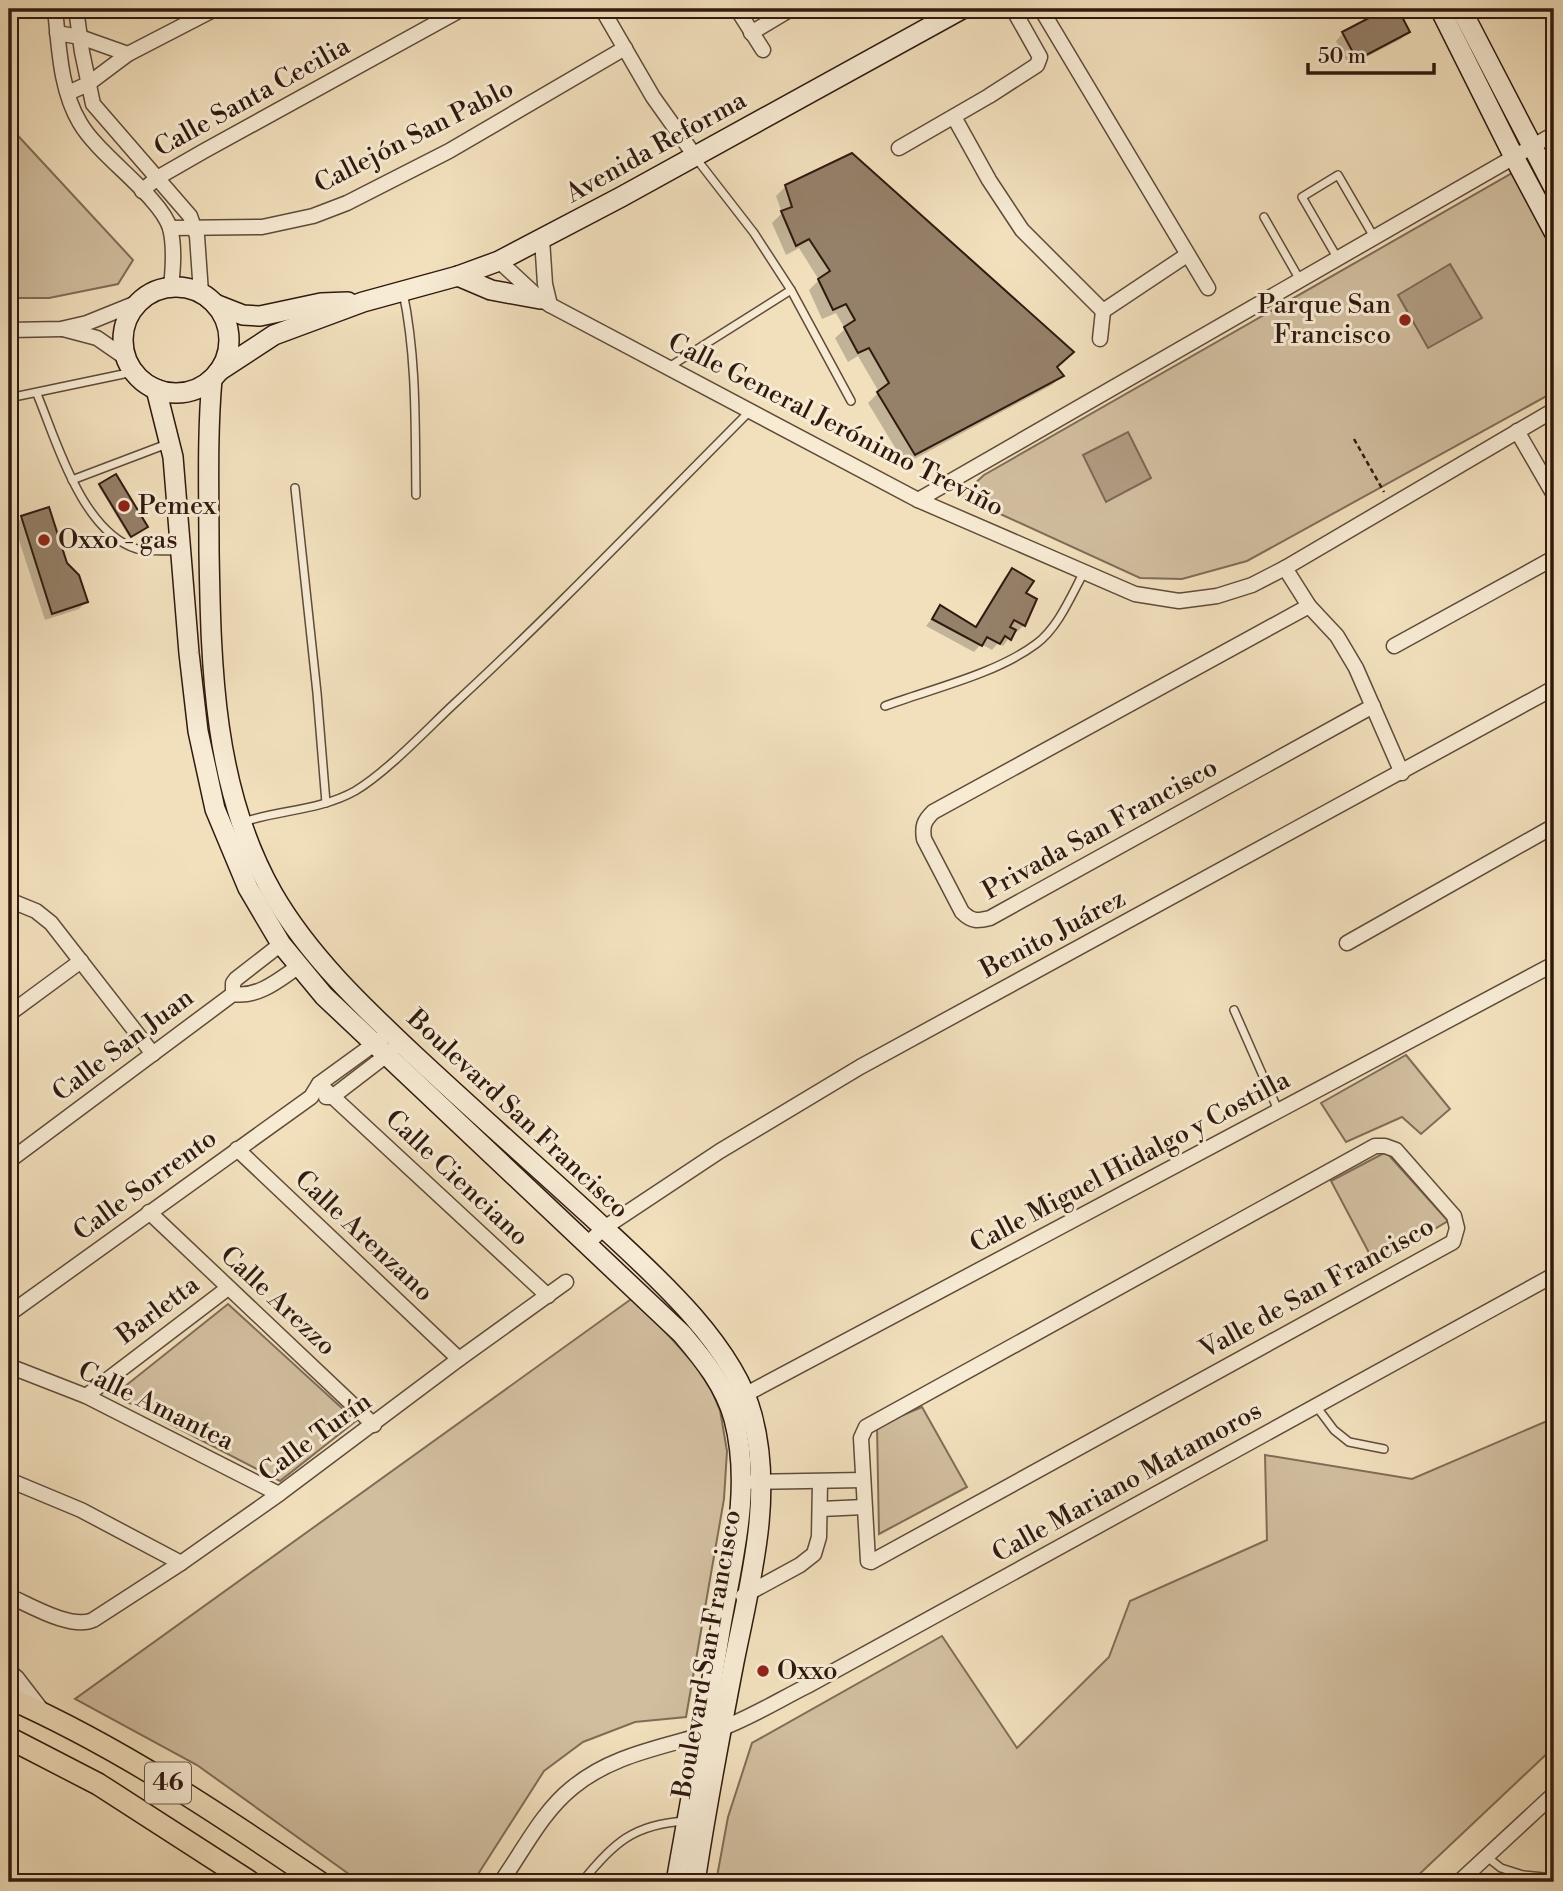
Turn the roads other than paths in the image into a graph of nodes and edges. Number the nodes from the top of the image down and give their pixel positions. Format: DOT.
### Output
graph roads {
  1 [pos="55,9"];
  2 [pos="76,9"];
  3 [pos="215,9"];
  4 [pos="462,9"];
  5 [pos="602,9"];
  6 [pos="737,9"];
  7 [pos="791,9"];
  8 [pos="962,9"];
  9 [pos="1013,9"];
  10 [pos="1041,9"];
  11 [pos="1440,9"];
  12 [pos="1461,9"];
  13 [pos="57,33"];
  14 [pos="751,33"];
  15 [pos="80,37"];
  16 [pos="625,48"];
  17 [pos="763,50"];
  18 [pos="128,54"];
  19 [pos="88,84"];
  20 [pos="68,93"];
  21 [pos="954,117"];
  22 [pos="1554,134"];
  23 [pos="1532,147"];
  24 [pos="899,148"];
  25 [pos="695,156"];
  26 [pos="1514,157"];
  27 [pos="157,178"];
  28 [pos="1554,188"];
  29 [pos="142,191"];
  30 [pos="1264,217"];
  31 [pos="196,226"];
  32 [pos="170,228"];
  33 [pos="1554,232"];
  34 [pos="1374,238"];
  35 [pos="542,239"];
  36 [pos="1187,255"];
  37 [pos="1338,259"];
  38 [pos="499,261"];
  39 [pos="458,276"];
  40 [pos="1300,281"];
  41 [pos="171,287"];
  42 [pos="1208,288"];
  43 [pos="791,290"];
  44 [pos="403,291"];
  45 [pos="208,298"];
  46 [pos="139,302"];
  47 [pos="363,302"];
  48 [pos="545,302"];
  49 [pos="1103,311"];
  50 [pos="61,329"];
  51 [pos="9,330"];
  52 [pos="1100,339"];
  53 [pos="130,365"];
  54 [pos="668,368"];
  55 [pos="215,375"];
  56 [pos="156,389"];
  57 [pos="37,394"];
  58 [pos="9,398"];
  59 [pos="851,401"];
  60 [pos="751,410"];
  61 [pos="1554,410"];
  62 [pos="1517,431"];
  63 [pos="171,443"];
  64 [pos="72,480"];
  65 [pos="295,488"];
  66 [pos="416,495"];
  67 [pos="1554,495"];
  68 [pos="918,500"];
  69 [pos="181,551"];
  70 [pos="1554,558"];
  71 [pos="1285,568"];
  72 [pos="1084,572"];
  73 [pos="1309,606"];
  74 [pos="1394,646"];
  75 [pos="1554,688"];
  76 [pos="884,706"];
  77 [pos="1373,706"];
  78 [pos="1402,773"];
  79 [pos="326,803"];
  80 [pos="242,823"];
  81 [pos="1554,826"];
  82 [pos="223,832"];
  83 [pos="9,900"];
  84 [pos="1347,943"];
  85 [pos="281,944"];
  86 [pos="81,961"];
  87 [pos="1554,964"];
  88 [pos="299,966"];
  89 [pos="233,993"];
  90 [pos="1234,1010"];
  91 [pos="9,1014"];
  92 [pos="388,1044"];
  93 [pos="153,1054"];
  94 [pos="319,1084"];
  95 [pos="311,1097"];
  96 [pos="332,1097"];
  97 [pos="1278,1110"];
  98 [pos="237,1149"];
  99 [pos="9,1161"];
  100 [pos="149,1212"];
  101 [pos="604,1228"];
  102 [pos="588,1242"];
  103 [pos="1554,1275"];
  104 [pos="566,1282"];
  105 [pos="228,1287"];
  106 [pos="548,1296"];
  107 [pos="9,1314"];
  108 [pos="459,1359"];
  109 [pos="9,1366"];
  110 [pos="86,1396"];
  111 [pos="738,1399"];
  112 [pos="1316,1406"];
  113 [pos="374,1424"];
  114 [pos="1384,1449"];
  115 [pos="9,1480"];
  116 [pos="863,1480"];
  117 [pos="741,1482"];
  118 [pos="762,1482"];
  119 [pos="820,1482"];
  120 [pos="279,1494"];
  121 [pos="864,1507"];
  122 [pos="821,1509"];
  123 [pos="181,1563"];
  124 [pos="748,1595"];
  125 [pos="9,1596"];
  126 [pos="725,1602"];
  127 [pos="9,1671"];
  128 [pos="9,1698"];
  129 [pos="45,1714"];
  130 [pos="712,1731"];
  131 [pos="9,1738"];
  132 [pos="1554,1794"];
  133 [pos="695,1822"];
  134 [pos="1487,1857"];
  135 [pos="1554,1878"];
  136 [pos="1522,1879"];
  137 [pos="250,1882"];
  138 [pos="319,1882"];
  139 [pos="501,1882"];
  140 [pos="582,1882"];
  141 [pos="676,1882"];
  142 [pos="695,1882"];
  143 [pos="1459,1882"];
  1 -- 13 [label="street"];
  2 -- 15 [label="street"];
  3 -- 18 [label="street"];
  4 -- 27 [label="street, Calle Santa Cecilia"];
  5 -- 16 [label="street"];
  6 -- 14 [label="street"];
  7 -- 14 [label="street"];
  8 -- 25 [label="street, Avenida Reforma"];
  9 -- 21 [label="street"];
  10 -- 36 [label="street"];
  11 -- 26 [label="street"];
  12 -- 23 [label="street"];
  13 -- 15 [label="street"];
  13 -- 20 [label="street"];
  14 -- 17 [label="street"];
  15 -- 18 [label="street"];
  15 -- 19 [label="street"];
  16 -- 25 [label="street"];
  16 -- 31 [label="street, Callejón San Pablo"];
  18 -- 19 [label="street"];
  19 -- 20 [label="street"];
  19 -- 27 [label="street"];
  20 -- 29 [label="street"];
  21 -- 24 [label="street"];
  21 -- 49 [label="street"];
  22 -- 23 [label="street"];
  23 -- 26 [label="street"];
  23 -- 28 [label="street"];
  25 -- 35 [label="street, Avenida Reforma"];
  25 -- 43 [label="lane"];
  26 -- 33 [label="street"];
  26 -- 34 [label="street"];
  27 -- 29 [label="street, Calle Santa Cecilia"];
  27 -- 31 [label="street"];
  29 -- 32 [label="street"];
  30 -- 40 [label="lane"];
  31 -- 32 [label="street, Callejón San Pablo"];
  31 -- 45 [label="street"];
  32 -- 41 [label="street"];
  34 -- 37 [label="street"];
  34 -- 37 [label="lane"];
  35 -- 38 [label="street, Avenida Reforma"];
  35 -- 48 [label="street"];
  36 -- 42 [label="street"];
  36 -- 49 [label="street"];
  37 -- 40 [label="street"];
  38 -- 39 [label="street, Avenida Reforma"];
  38 -- 48 [label="street, Calle General Jerónimo Treviño"];
  39 -- 44 [label="street, Avenida Reforma"];
  39 -- 48 [label="street"];
  40 -- 68 [label="street"];
  41 -- 45 [label="street"];
  41 -- 46 [label="street"];
  43 -- 54 [label="lane"];
  43 -- 59 [label="lane"];
  44 -- 47 [label="street, Avenida Reforma"];
  44 -- 66 [label="lane"];
  45 -- 47 [label="street, Avenida Reforma"];
  45 -- 55 [label="street"];
  46 -- 50 [label="street"];
  46 -- 53 [label="street"];
  47 -- 55 [label="street, Avenida Reforma"];
  48 -- 54 [label="street, Calle General Jerónimo Treviño"];
  49 -- 52 [label="street"];
  50 -- 51 [label="street"];
  50 -- 53 [label="street"];
  53 -- 56 [label="street"];
  53 -- 57 [label="lane"];
  54 -- 60 [label="street, Calle General Jerónimo Treviño"];
  55 -- 56 [label="street"];
  55 -- 80 [label="street, Boulevard San Francisco"];
  56 -- 63 [label="street, Boulevard San Francisco"];
  57 -- 58 [label="lane"];
  57 -- 64 [label="lane"];
  60 -- 68 [label="street, Calle General Jerónimo Treviño"];
  60 -- 79 [label="lane"];
  61 -- 62 [label="street, Calle General Jerónimo Treviño"];
  62 -- 67 [label="street"];
  62 -- 71 [label="street, Calle General Jerónimo Treviño"];
  63 -- 64 [label="lane"];
  63 -- 69 [label="street, Boulevard San Francisco"];
  64 -- 69 [label="lane"];
  65 -- 79 [label="lane"];
  68 -- 72 [label="street, Calle General Jerónimo Treviño"];
  69 -- 82 [label="street, Boulevard San Francisco"];
  70 -- 74 [label="street"];
  71 -- 72 [label="street, Calle General Jerónimo Treviño"];
  71 -- 73 [label="street"];
  72 -- 76 [label="lane"];
  73 -- 77 [label="street"];
  73 -- 77 [label="street, Privada San Francisco"];
  75 -- 78 [label="street, Benito Juárez"];
  77 -- 78 [label="street"];
  78 -- 101 [label="street, Benito Juárez"];
  79 -- 80 [label="lane"];
  80 -- 82 [label="lane"];
  80 -- 92 [label="street, Boulevard San Francisco"];
  81 -- 84 [label="street"];
  82 -- 85 [label="street, Boulevard San Francisco"];
  83 -- 86 [label="street"];
  85 -- 88 [label="street, Boulevard San Francisco"];
  85 -- 89 [label="street, Calle San Juan"];
  86 -- 91 [label="street"];
  86 -- 93 [label="street"];
  87 -- 97 [label="street, Calle Miguel Hidalgo y Costilla"];
  88 -- 89 [label="street, Calle San Juan"];
  88 -- 92 [label="street, Boulevard San Francisco"];
  89 -- 93 [label="street, Calle San Juan"];
  90 -- 97 [label="lane"];
  92 -- 94 [label="street, Calle Sorrento"];
  92 -- 96 [label="street"];
  92 -- 101 [label="street, Boulevard San Francisco"];
  92 -- 102 [label="street, Boulevard San Francisco"];
  93 -- 99 [label="street, Calle San Juan"];
  94 -- 95 [label="street, Calle Sorrento"];
  94 -- 96 [label="street, Calle Cienciano"];
  95 -- 96 [label="street"];
  95 -- 98 [label="street, Calle Sorrento"];
  96 -- 106 [label="street, Calle Cienciano"];
  97 -- 111 [label="street, Calle Miguel Hidalgo y Costilla"];
  98 -- 100 [label="street, Calle Sorrento"];
  98 -- 108 [label="street, Calle Arenzano"];
  100 -- 105 [label="street, Calle Arezzo"];
  100 -- 107 [label="street, Calle Sorrento"];
  101 -- 102 [label="street, Benito Juárez"];
  101 -- 111 [label="street, Boulevard San Francisco"];
  102 -- 111 [label="street, Boulevard San Francisco"];
  103 -- 112 [label="street, Calle Mariano Matamoros"];
  104 -- 106 [label="street, Calle Turín"];
  105 -- 110 [label="street, Barletta"];
  105 -- 113 [label="street, Calle Arezzo"];
  106 -- 108 [label="street, Calle Turín"];
  108 -- 113 [label="street, Calle Turín"];
  109 -- 110 [label="street, Calle Amantea"];
  110 -- 120 [label="street, Calle Amantea"];
  111 -- 117 [label="street, Boulevard San Francisco"];
  111 -- 118 [label="street, Boulevard San Francisco"];
  112 -- 114 [label="lane"];
  112 -- 130 [label="street, Calle Mariano Matamoros"];
  113 -- 120 [label="street, Calle Turín"];
  115 -- 123 [label="street"];
  116 -- 119 [label="street"];
  116 -- 121 [label="street, Valle de San Francisco"];
  116 -- 121 [label="street, Valle de San Francisco"];
  117 -- 118 [label="street"];
  117 -- 126 [label="street, Boulevard San Francisco"];
  118 -- 119 [label="street"];
  118 -- 124 [label="street, Boulevard San Francisco"];
  119 -- 122 [label="street"];
  120 -- 123 [label="street, Calle Turín"];
  121 -- 122 [label="street"];
  122 -- 124 [label="street"];
  123 -- 125 [label="street, Calle Turín"];
  124 -- 126 [label="street"];
  124 -- 130 [label="street, Boulevard San Francisco"];
  126 -- 130 [label="street, Boulevard San Francisco"];
  127 -- 129 [label="street"];
  128 -- 129 [label="main road, 46"];
  129 -- 138 [label="main road, 46"];
  130 -- 133 [label="street, Boulevard San Francisco"];
  130 -- 139 [label="street, Calle Mariano Matamoros"];
  131 -- 137 [label="main road, 46"];
  132 -- 134 [label="street"];
  133 -- 140 [label="lane"];
  133 -- 141 [label="street, Boulevard San Francisco"];
  133 -- 142 [label="street, Boulevard San Francisco"];
  134 -- 136 [label="lane"];
  134 -- 143 [label="street"];
  135 -- 136 [label="lane"];
}
